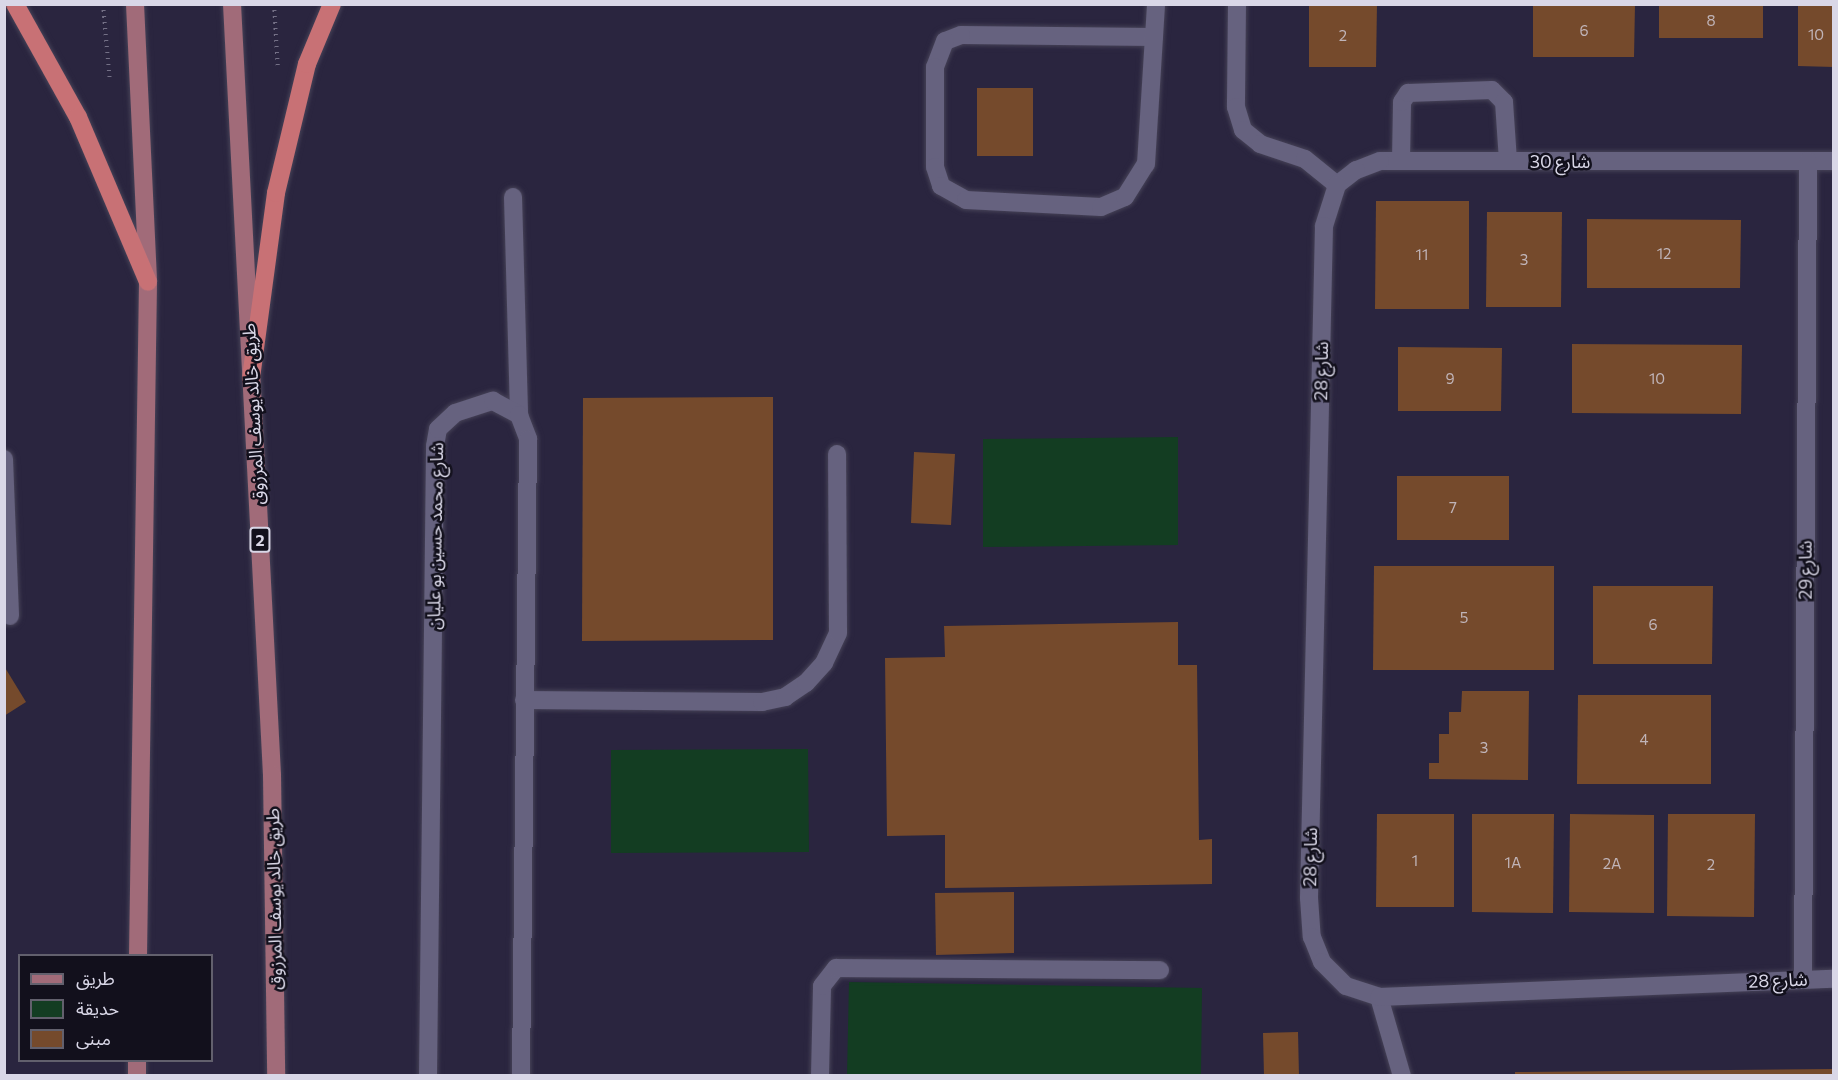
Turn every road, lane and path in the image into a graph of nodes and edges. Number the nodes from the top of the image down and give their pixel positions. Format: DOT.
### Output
graph roads {
  1 [pos="15,4"];
  2 [pos="103,4"];
  3 [pos="135,4"];
  4 [pos="232,4"];
  5 [pos="332,4"];
  6 [pos="1156,4"];
  7 [pos="1237,4"];
  8 [pos="1154,37"];
  9 [pos="111,95"];
  10 [pos="1401,161"];
  11 [pos="1508,161"];
  12 [pos="1808,161"];
  13 [pos="1833,161"];
  14 [pos="1337,185"];
  15 [pos="513,197"];
  16 [pos="148,282"];
  17 [pos="251,378"];
  18 [pos="519,415"];
  19 [pos="837,454"];
  20 [pos="4,459"];
  21 [pos="10,616"];
  22 [pos="524,700"];
  23 [pos="138,954"];
  24 [pos="1160,970"];
  25 [pos="1803,979"];
  26 [pos="1833,980"];
  27 [pos="1379,997"];
  28 [pos="276,1076"];
  29 [pos="428,1076"];
  30 [pos="521,1076"];
  31 [pos="820,1076"];
  32 [pos="1402,1076"];
  1 -- 16 [label="highway"];
  2 -- 9 [label="path"];
  3 -- 16 [label="main road"];
  4 -- 17 [label="main road, طريق خالد يوسف المرزوق / 2"];
  5 -- 17 [label="highway"];
  6 -- 8 [label="street"];
  7 -- 14 [label="street"];
  8 -- 8 [label="street"];
  10 -- 11 [label="street, شارع 30"];
  10 -- 11 [label="street"];
  10 -- 14 [label="street, شارع 30"];
  11 -- 12 [label="street, شارع 30"];
  12 -- 13 [label="street, شارع 30"];
  12 -- 25 [label="street, شارع 29"];
  14 -- 27 [label="street, شارع 28"];
  15 -- 18 [label="street"];
  16 -- 23 [label="main road"];
  17 -- 28 [label="main road, طريق خالد يوسف المرزوق / 2"];
  18 -- 22 [label="street"];
  18 -- 29 [label="street, شارع محمد حسين بو عليان"];
  19 -- 22 [label="street"];
  20 -- 21 [label="street"];
  22 -- 30 [label="street"];
  24 -- 31 [label="street"];
  25 -- 26 [label="street, شارع 28"];
  25 -- 27 [label="street, شارع 28"];
  27 -- 32 [label="street"];
}
